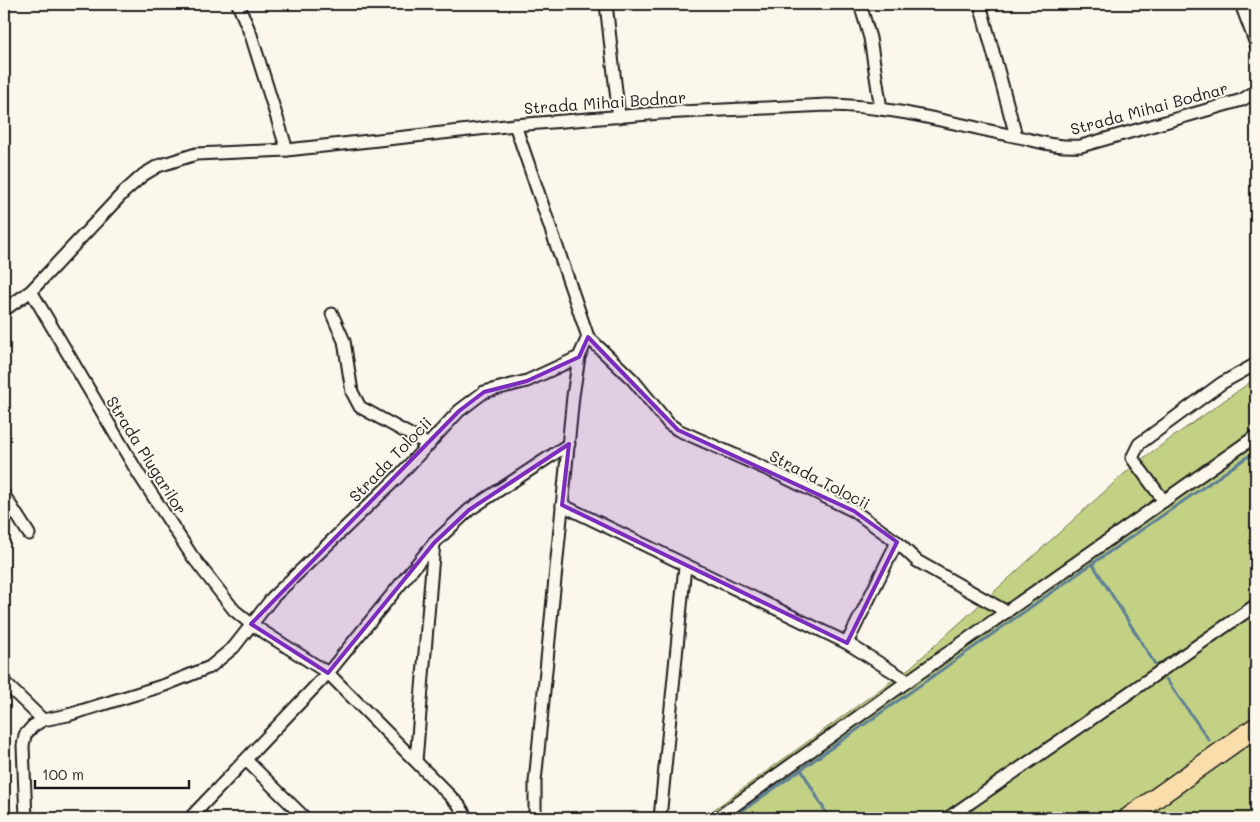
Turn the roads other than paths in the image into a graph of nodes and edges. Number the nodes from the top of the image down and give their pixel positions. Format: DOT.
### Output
graph roads {
  1 [pos="238,4"];
  2 [pos="606,4"];
  3 [pos="860,4"];
  4 [pos="980,4"];
  5 [pos="1241,4"];
  6 [pos="1256,44"];
  7 [pos="1256,91"];
  8 [pos="881,108"];
  9 [pos="618,116"];
  10 [pos="515,125"];
  11 [pos="1016,136"];
  12 [pos="287,150"];
  13 [pos="31,292"];
  14 [pos="4,310"];
  15 [pos="332,314"];
  16 [pos="588,338"];
  17 [pos="579,358"];
  18 [pos="1256,364"];
  19 [pos="1256,436"];
  20 [pos="569,444"];
  21 [pos="429,445"];
  22 [pos="4,495"];
  23 [pos="1164,502"];
  24 [pos="562,505"];
  25 [pos="29,534"];
  26 [pos="897,542"];
  27 [pos="434,543"];
  28 [pos="685,566"];
  29 [pos="1256,605"];
  30 [pos="1007,612"];
  31 [pos="251,624"];
  32 [pos="847,643"];
  33 [pos="328,673"];
  34 [pos="908,681"];
  35 [pos="4,682"];
  36 [pos="42,720"];
  37 [pos="1256,727"];
  38 [pos="247,761"];
  39 [pos="416,761"];
  40 [pos="26,818"];
  41 [pos="190,818"];
  42 [pos="305,818"];
  43 [pos="467,818"];
  44 [pos="535,818"];
  45 [pos="660,818"];
  46 [pos="717,818"];
  47 [pos="948,818"];
  48 [pos="1128,818"];
  1 -- 12 [label="street"];
  2 -- 9 [label="street"];
  3 -- 8 [label="street"];
  4 -- 11 [label="street"];
  5 -- 6 [label="street"];
  7 -- 11 [label="street, Strada Mihai Bodnar"];
  8 -- 9 [label="street, Strada Mihai Bodnar"];
  8 -- 11 [label="street, Strada Mihai Bodnar"];
  9 -- 10 [label="street, Strada Mihai Bodnar"];
  10 -- 12 [label="street, Strada Mihai Bodnar"];
  10 -- 16 [label="street, Strada Tolocii"];
  12 -- 13 [label="street, Strada Mihai Bodnar"];
  13 -- 14 [label="street, Strada Mihai Bodnar"];
  13 -- 31 [label="street, Strada Plugarilor"];
  15 -- 21 [label="street"];
  16 -- 17 [label="street"];
  16 -- 26 [label="street, Strada Tolocii"];
  17 -- 20 [label="street"];
  17 -- 21 [label="street, Strada Tolocii"];
  18 -- 23 [label="street"];
  19 -- 23 [label="street"];
  20 -- 24 [label="street"];
  20 -- 27 [label="street"];
  21 -- 31 [label="street, Strada Tolocii"];
  22 -- 25 [label="street"];
  23 -- 30 [label="street"];
  24 -- 28 [label="street"];
  24 -- 44 [label="street"];
  26 -- 30 [label="street, Strada Tolocii"];
  26 -- 32 [label="street"];
  27 -- 33 [label="street"];
  27 -- 39 [label="street"];
  28 -- 32 [label="street"];
  28 -- 45 [label="street"];
  29 -- 47 [label="street"];
  30 -- 34 [label="street"];
  31 -- 33 [label="street"];
  31 -- 36 [label="street, Strada Tolocii"];
  32 -- 34 [label="street"];
  33 -- 38 [label="street"];
  33 -- 39 [label="street"];
  34 -- 46 [label="street"];
  35 -- 36 [label="street"];
  36 -- 40 [label="street"];
  37 -- 48 [label="main road"];
  38 -- 41 [label="street"];
  38 -- 42 [label="street"];
  39 -- 43 [label="street"];
}
